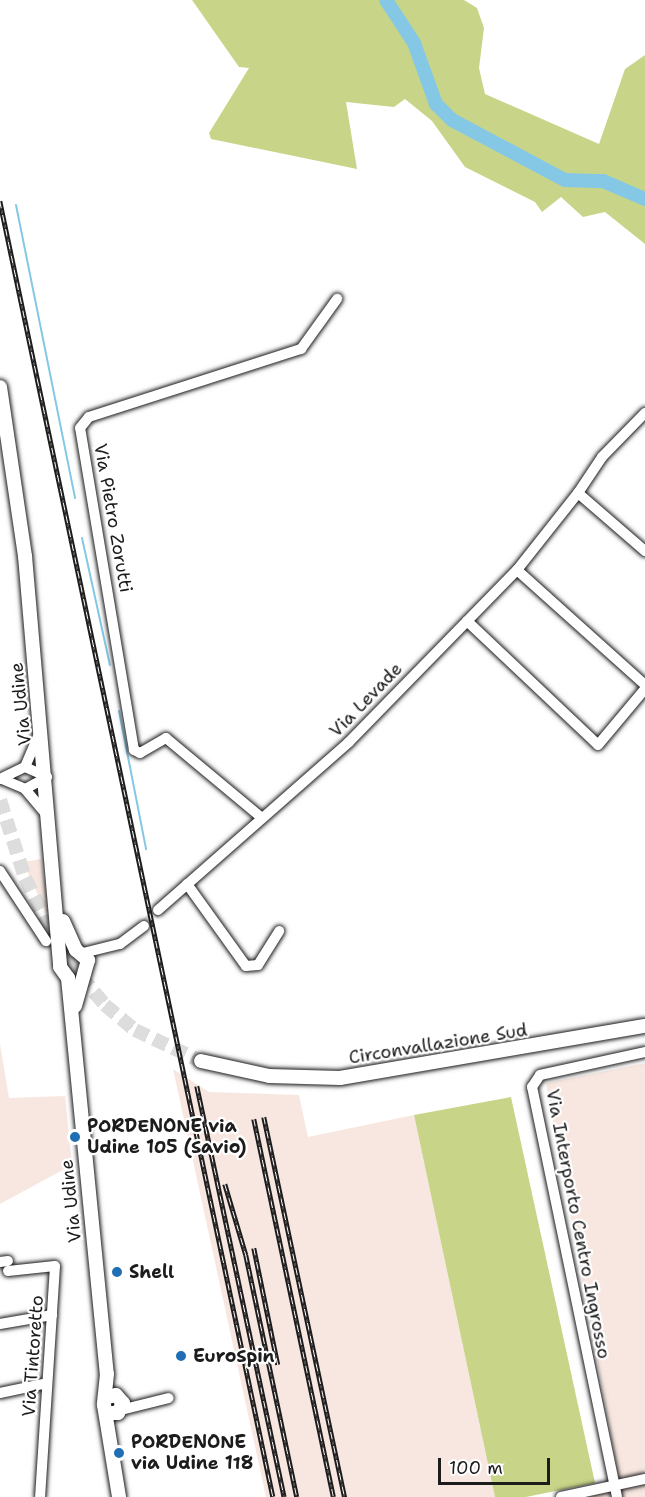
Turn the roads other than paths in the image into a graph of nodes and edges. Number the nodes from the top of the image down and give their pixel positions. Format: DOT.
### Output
graph roads {
  1 [pos="337,299"];
  2 [pos="0,387"];
  3 [pos="645,413"];
  4 [pos="578,493"];
  5 [pos="645,551"];
  6 [pos="517,570"];
  7 [pos="467,621"];
  8 [pos="645,687"];
  9 [pos="40,718"];
  10 [pos="25,767"];
  11 [pos="46,777"];
  12 [pos="1,779"];
  13 [pos="25,789"];
  14 [pos="262,818"];
  15 [pos="51,822"];
  16 [pos="0,871"];
  17 [pos="187,884"];
  18 [pos="158,910"];
  19 [pos="59,911"];
  20 [pos="144,926"];
  21 [pos="279,931"];
  22 [pos="46,941"];
  23 [pos="82,954"];
  24 [pos="62,955"];
  25 [pos="74,978"];
  26 [pos="645,1026"];
  27 [pos="645,1052"];
  28 [pos="201,1061"];
  29 [pos="6,1265"];
  30 [pos="52,1315"];
  31 [pos="0,1324"];
  32 [pos="47,1383"];
  33 [pos="0,1394"];
  34 [pos="169,1398"];
  35 [pos="115,1404"];
  36 [pos="645,1479"];
  37 [pos="616,1491"];
  38 [pos="40,1497"];
  39 [pos="119,1497"];
  40 [pos="561,1497"];
  1 -- 14 [label="street, Via Pietro Zorutti"];
  2 -- 9 [label="main road, Via Udine"];
  3 -- 4 [label="street, Via Levade"];
  4 -- 5 [label="street"];
  4 -- 6 [label="street, Via Levade"];
  6 -- 7 [label="street, Via Levade"];
  6 -- 8 [label="street"];
  7 -- 8 [label="street"];
  7 -- 14 [label="street, Via Levade"];
  9 -- 10 [label="street"];
  9 -- 11 [label="main road, Via Udine"];
  10 -- 11 [label="street"];
  10 -- 12 [label="street"];
  11 -- 13 [label="street"];
  11 -- 15 [label="main road, Via Udine"];
  12 -- 13 [label="street"];
  13 -- 15 [label="street"];
  14 -- 17 [label="street, Via Levade"];
  15 -- 19 [label="main road, Via Udine"];
  16 -- 22 [label="street"];
  17 -- 18 [label="street, Via Levade"];
  17 -- 21 [label="street"];
  19 -- 23 [label="main road"];
  19 -- 24 [label="main road, Via Udine"];
  20 -- 23 [label="street"];
  23 -- 24 [label="main road"];
  23 -- 25 [label="main road"];
  24 -- 25 [label="main road, Via Udine"];
  25 -- 35 [label="main road, Via Udine"];
  26 -- 28 [label="main road, Circonvallazione Sud"];
  27 -- 37 [label="street, Via Interporto Centro Ingrosso"];
  29 -- 30 [label="street, Via Tintoretto"];
  30 -- 31 [label="street"];
  30 -- 32 [label="street, Via Tintoretto"];
  32 -- 33 [label="street"];
  32 -- 38 [label="street, Via Tintoretto"];
  34 -- 35 [label="street"];
  35 -- 39 [label="main road, Via Udine"];
  36 -- 37 [label="street"];
  37 -- 40 [label="street"];
}
